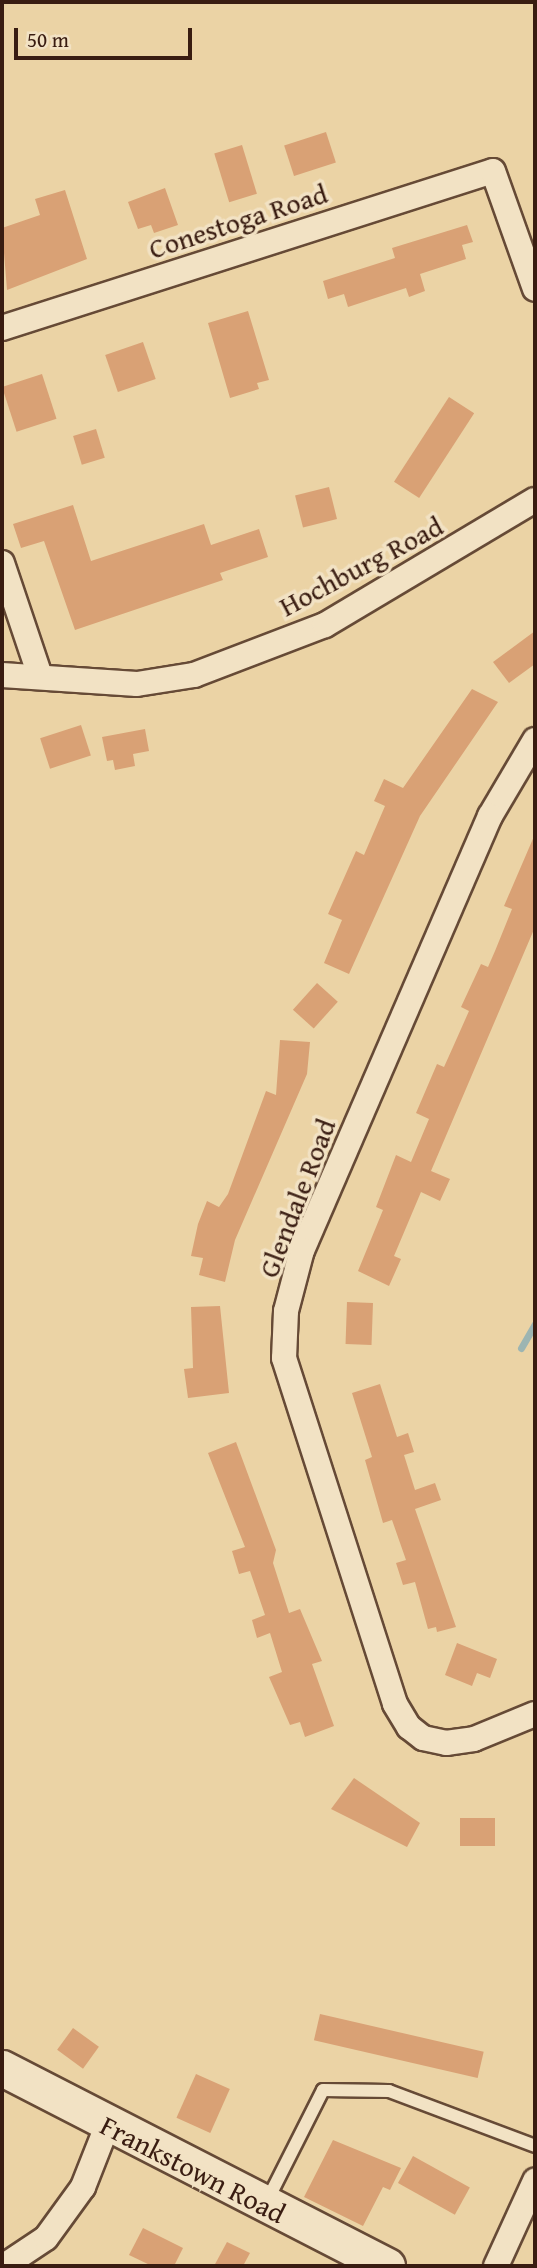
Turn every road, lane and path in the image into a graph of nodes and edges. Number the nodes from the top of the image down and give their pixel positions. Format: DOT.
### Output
graph roads {
  1 [pos="535,289"];
  2 [pos="2,328"];
  3 [pos="535,500"];
  4 [pos="2,563"];
  5 [pos="2,675"];
  6 [pos="40,676"];
  7 [pos="535,740"];
  8 [pos="535,1714"];
  9 [pos="2,2068"];
  10 [pos="107,2126"];
  11 [pos="535,2146"];
  12 [pos="535,2181"];
  13 [pos="265,2206"];
  14 [pos="4,2266"];
  15 [pos="387,2266"];
  16 [pos="496,2266"];
  1 -- 2 [label="street, Conestoga Road"];
  3 -- 6 [label="street, Hochburg Road"];
  4 -- 6 [label="street"];
  5 -- 6 [label="street, Hochburg Road"];
  7 -- 8 [label="street, Glendale Road"];
  9 -- 10 [label="main road, Frankstown Road"];
  10 -- 13 [label="main road, Frankstown Road"];
  10 -- 14 [label="street"];
  11 -- 13 [label="lane"];
  12 -- 16 [label="street"];
  13 -- 15 [label="main road, Frankstown Road"];
}
